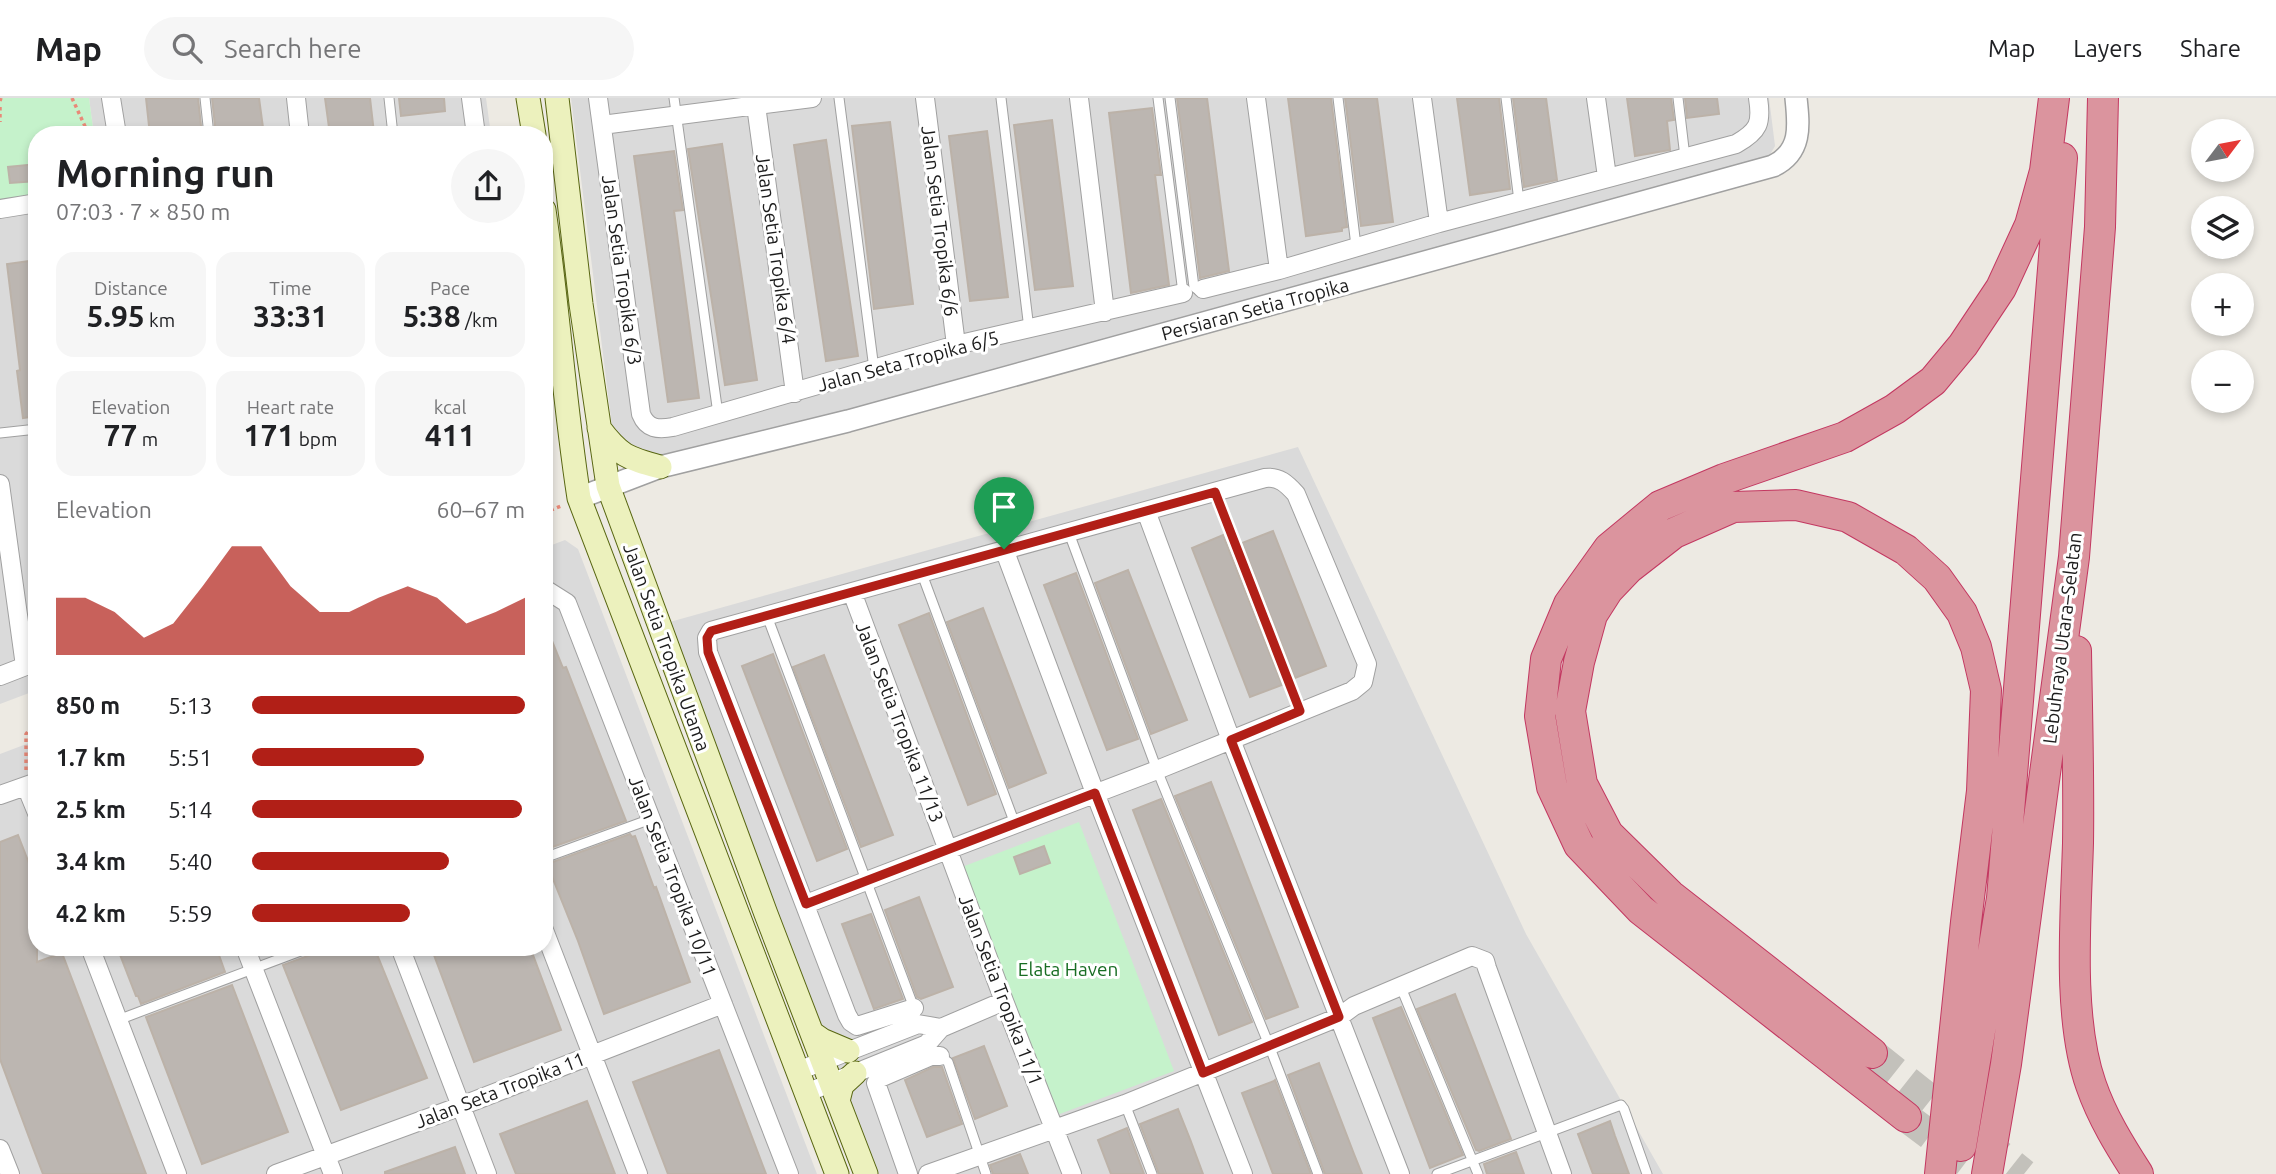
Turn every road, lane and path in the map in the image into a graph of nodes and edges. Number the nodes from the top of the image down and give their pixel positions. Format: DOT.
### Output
graph roads {
  1 [pos="72,98"];
  2 [pos="111,98"];
  3 [pos="205,98"];
  4 [pos="296,98"];
  5 [pos="388,98"];
  6 [pos="471,98"];
  7 [pos="528,98"];
  8 [pos="556,98"];
  9 [pos="597,98"];
  10 [pos="812,98"];
  11 [pos="839,98"];
  12 [pos="925,98"];
  13 [pos="1001,98"];
  14 [pos="1079,98"];
  15 [pos="1158,98"];
  16 [pos="1170,98"];
  17 [pos="1256,98"];
  18 [pos="1338,98"];
  19 [pos="1422,98"];
  20 [pos="1506,98"];
  21 [pos="1596,98"];
  22 [pos="1678,98"];
  23 [pos="1796,98"];
  24 [pos="2054,98"];
  25 [pos="2067,98"];
  26 [pos="2103,98"];
  27 [pos="755,102"];
  28 [pos="1759,106"];
  29 [pos="0,107"];
  30 [pos="675,107"];
  31 [pos="0,122"];
  32 [pos="602,125"];
  33 [pos="85,126"];
  34 [pos="116,126"];
  35 [pos="208,126"];
  36 [pos="299,126"];
  37 [pos="392,126"];
  38 [pos="475,126"];
  39 [pos="533,126"];
  40 [pos="1685,157"];
  41 [pos="1607,177"];
  42 [pos="1519,201"];
  43 [pos="28,204"];
  44 [pos="0,209"];
  45 [pos="1438,223"];
  46 [pos="1356,246"];
  47 [pos="1279,270"];
  48 [pos="553,272"];
  49 [pos="1203,289"];
  50 [pos="1183,293"];
  51 [pos="1105,312"];
  52 [pos="1029,330"];
  53 [pos="956,345"];
  54 [pos="874,369"];
  55 [pos="795,393"];
  56 [pos="641,414"];
  57 [pos="718,414"];
  58 [pos="599,428"];
  59 [pos="28,430"];
  60 [pos="0,433"];
  61 [pos="660,467"];
  62 [pos="0,484"];
  63 [pos="608,486"];
  64 [pos="1215,492"];
  65 [pos="579,498"];
  66 [pos="1146,511"];
  67 [pos="1069,533"];
  68 [pos="1004,549"];
  69 [pos="2074,557"];
  70 [pos="922,574"];
  71 [pos="852,593"];
  72 [pos="553,594"];
  73 [pos="767,616"];
  74 [pos="28,647"];
  75 [pos="28,665"];
  76 [pos="0,676"];
  77 [pos="1300,711"];
  78 [pos="28,731"];
  79 [pos="1231,740"];
  80 [pos="28,754"];
  81 [pos="1157,770"];
  82 [pos="28,785"];
  83 [pos="1095,793"];
  84 [pos="0,795"];
  85 [pos="651,818"];
  86 [pos="1015,824"];
  87 [pos="948,851"];
  88 [pos="553,855"];
  89 [pos="867,881"];
  90 [pos="806,904"];
  91 [pos="553,953"];
  92 [pos="93,956"];
  93 [pos="249,956"];
  94 [pos="288,956"];
  95 [pos="403,956"];
  96 [pos="254,969"];
  97 [pos="1400,985"];
  98 [pos="1004,1001"];
  99 [pos="723,1004"];
  100 [pos="914,1008"];
  101 [pos="1339,1017"];
  102 [pos="118,1020"];
  103 [pos="941,1028"];
  104 [pos="812,1033"];
  105 [pos="887,1036"];
  106 [pos="1269,1045"];
  107 [pos="1872,1053"];
  108 [pos="592,1055"];
  109 [pos="940,1056"];
  110 [pos="895,1057"];
  111 [pos="822,1061"];
  112 [pos="860,1069"];
  113 [pos="797,1071"];
  114 [pos="1203,1073"];
  115 [pos="834,1092"];
  116 [pos="806,1093"];
  117 [pos="1125,1104"];
  118 [pos="461,1106"];
  119 [pos="1906,1117"];
  120 [pos="1054,1130"];
  121 [pos="1546,1132"];
  122 [pos="0,1149"];
  123 [pos="326,1155"];
  124 [pos="980,1155"];
  125 [pos="1473,1160"];
  126 [pos="10,1174"];
  127 [pos="177,1174"];
  128 [pos="276,1174"];
  129 [pos="333,1174"];
  130 [pos="488,1174"];
  131 [pos="638,1174"];
  132 [pos="789,1174"];
  133 [pos="837,1174"];
  134 [pos="866,1174"];
  135 [pos="908,1174"];
  136 [pos="928,1174"];
  137 [pos="986,1174"];
  138 [pos="1072,1174"];
  139 [pos="1152,1174"];
  140 [pos="1243,1174"];
  141 [pos="1318,1174"];
  142 [pos="1400,1174"];
  143 [pos="1437,1174"];
  144 [pos="1478,1174"];
  145 [pos="1562,1174"];
  146 [pos="1647,1174"];
  147 [pos="1940,1174"];
  148 [pos="1957,1174"];
  149 [pos="1987,1174"];
  150 [pos="2138,1174"];
  1 -- 33 [label="path"];
  2 -- 34 [label="street"];
  3 -- 35 [label="lane"];
  4 -- 36 [label="street"];
  5 -- 37 [label="lane"];
  6 -- 38 [label="street"];
  7 -- 39 [label="main road"];
  8 -- 58 [label="main road, Jalan Setia Tropika Utama"];
  9 -- 32 [label="street, Jalan Setia Tropika 6/3"];
  10 -- 27 [label="street"];
  11 -- 54 [label="lane"];
  12 -- 53 [label="street, Jalan Setia Tropika 6/6"];
  13 -- 52 [label="lane"];
  14 -- 51 [label="street"];
  15 -- 50 [label="lane"];
  16 -- 49 [label="lane"];
  17 -- 47 [label="street"];
  18 -- 46 [label="lane"];
  19 -- 45 [label="street"];
  20 -- 42 [label="lane"];
  21 -- 41 [label="street"];
  22 -- 40 [label="lane"];
  23 -- 61 [label="street, Persiaran Setia Tropika"];
  24 -- 119 [label="highway"];
  25 -- 148 [label="highway, Lebuhraya Utara–Selatan"];
  26 -- 69 [label="highway, Lebuhraya Utara–Selatan"];
  27 -- 30 [label="street"];
  27 -- 55 [label="street, Jalan Setia Tropika 6/4"];
  28 -- 40 [label="street"];
  29 -- 31 [label="path"];
  30 -- 32 [label="street"];
  30 -- 57 [label="lane"];
  32 -- 56 [label="street, Jalan Setia Tropika 6/3"];
  40 -- 41 [label="street"];
  41 -- 42 [label="street"];
  42 -- 45 [label="street"];
  43 -- 44 [label="street"];
  45 -- 46 [label="street"];
  46 -- 47 [label="street"];
  47 -- 49 [label="street"];
  48 -- 65 [label="main road, Jalan Setia Tropika Utama"];
  50 -- 51 [label="street, Jalan Seta Tropika 6/5"];
  51 -- 52 [label="street, Jalan Seta Tropika 6/5"];
  52 -- 53 [label="street, Jalan Seta Tropika 6/5"];
  53 -- 54 [label="street, Jalan Seta Tropika 6/5"];
  54 -- 55 [label="street, Jalan Seta Tropika 6/5"];
  55 -- 57 [label="street, Jalan Seta Tropika 6/5"];
  56 -- 57 [label="street, Jalan Seta Tropika 6/5"];
  58 -- 61 [label="main road"];
  58 -- 63 [label="main road, Jalan Setia Tropika Utama"];
  59 -- 60 [label="lane"];
  61 -- 63 [label="street, Persiaran Setia Tropika"];
  62 -- 74 [label="street"];
  63 -- 65 [label="street, Persiaran Setia Tropika"];
  63 -- 104 [label="main road, Jalan Setia Tropika Utama"];
  64 -- 66 [label="street"];
  64 -- 77 [label="lane"];
  64 -- 77 [label="street"];
  65 -- 113 [label="main road, Jalan Setia Tropika Utama"];
  66 -- 67 [label="street"];
  66 -- 79 [label="street"];
  67 -- 68 [label="street"];
  67 -- 81 [label="lane"];
  68 -- 70 [label="street"];
  68 -- 83 [label="street"];
  69 -- 149 [label="highway, Lebuhraya Utara–Selatan"];
  69 -- 150 [label="highway"];
  70 -- 71 [label="street"];
  70 -- 86 [label="lane"];
  71 -- 73 [label="street"];
  71 -- 87 [label="street, Jalan Setia Tropika 11/13"];
  72 -- 85 [label="street, Jalan Setia Tropika 10/11"];
  73 -- 89 [label="lane"];
  73 -- 90 [label="street"];
  75 -- 76 [label="street"];
  77 -- 79 [label="street"];
  78 -- 80 [label="path"];
  79 -- 81 [label="street"];
  79 -- 101 [label="street"];
  81 -- 83 [label="street"];
  81 -- 106 [label="lane"];
  82 -- 84 [label="street"];
  83 -- 86 [label="street"];
  83 -- 114 [label="street"];
  85 -- 88 [label="lane"];
  85 -- 99 [label="street, Jalan Setia Tropika 10/11"];
  86 -- 87 [label="street"];
  87 -- 89 [label="street"];
  87 -- 98 [label="street, Jalan Setia Tropika 11/1"];
  89 -- 90 [label="street"];
  89 -- 100 [label="lane"];
  90 -- 100 [label="street"];
  91 -- 108 [label="street"];
  92 -- 102 [label="street"];
  93 -- 96 [label="street"];
  94 -- 96 [label="lane"];
  95 -- 118 [label="street"];
  96 -- 102 [label="lane"];
  96 -- 123 [label="street"];
  97 -- 101 [label="street"];
  97 -- 121 [label="street"];
  97 -- 125 [label="lane"];
  98 -- 103 [label="street"];
  98 -- 120 [label="street, Jalan Setia Tropika 11/1"];
  99 -- 108 [label="street, Jalan Seta Tropika 11"];
  99 -- 132 [label="street, Jalan Setia Tropika 10/11"];
  101 -- 106 [label="street"];
  101 -- 142 [label="street"];
  102 -- 127 [label="street"];
  103 -- 105 [label="street"];
  103 -- 110 [label="street"];
  104 -- 111 [label="main road, Jalan Setia Tropika Utama"];
  104 -- 112 [label="main road"];
  105 -- 110 [label="street"];
  105 -- 112 [label="street"];
  106 -- 114 [label="street"];
  106 -- 141 [label="lane"];
  107 -- 147 [label="highway"];
  108 -- 118 [label="street, Jalan Seta Tropika 11"];
  108 -- 131 [label="street"];
  109 -- 112 [label="street"];
  109 -- 124 [label="lane"];
  110 -- 112 [label="street"];
  111 -- 112 [label="street"];
  111 -- 113 [label="street"];
  111 -- 115 [label="main road, Jalan Setia Tropika Utama"];
  112 -- 115 [label="main road"];
  112 -- 135 [label="street"];
  113 -- 116 [label="main road, Jalan Setia Tropika Utama"];
  114 -- 117 [label="street"];
  114 -- 140 [label="street"];
  115 -- 116 [label="street"];
  115 -- 134 [label="main road, Jalan Setia Tropika Utama"];
  116 -- 133 [label="main road, Jalan Setia Tropika Utama"];
  117 -- 120 [label="street"];
  117 -- 139 [label="lane"];
  118 -- 123 [label="street, Jalan Seta Tropika 11"];
  118 -- 130 [label="street"];
  120 -- 124 [label="street"];
  120 -- 138 [label="street, Jalan Setia Tropika 11/1"];
  121 -- 125 [label="lane"];
  121 -- 145 [label="street"];
  121 -- 146 [label="lane"];
  122 -- 126 [label="street"];
  123 -- 128 [label="street, Jalan Seta Tropika 11"];
  123 -- 129 [label="street"];
  124 -- 136 [label="street"];
  124 -- 137 [label="lane"];
  125 -- 143 [label="lane"];
  125 -- 144 [label="lane"];
}
